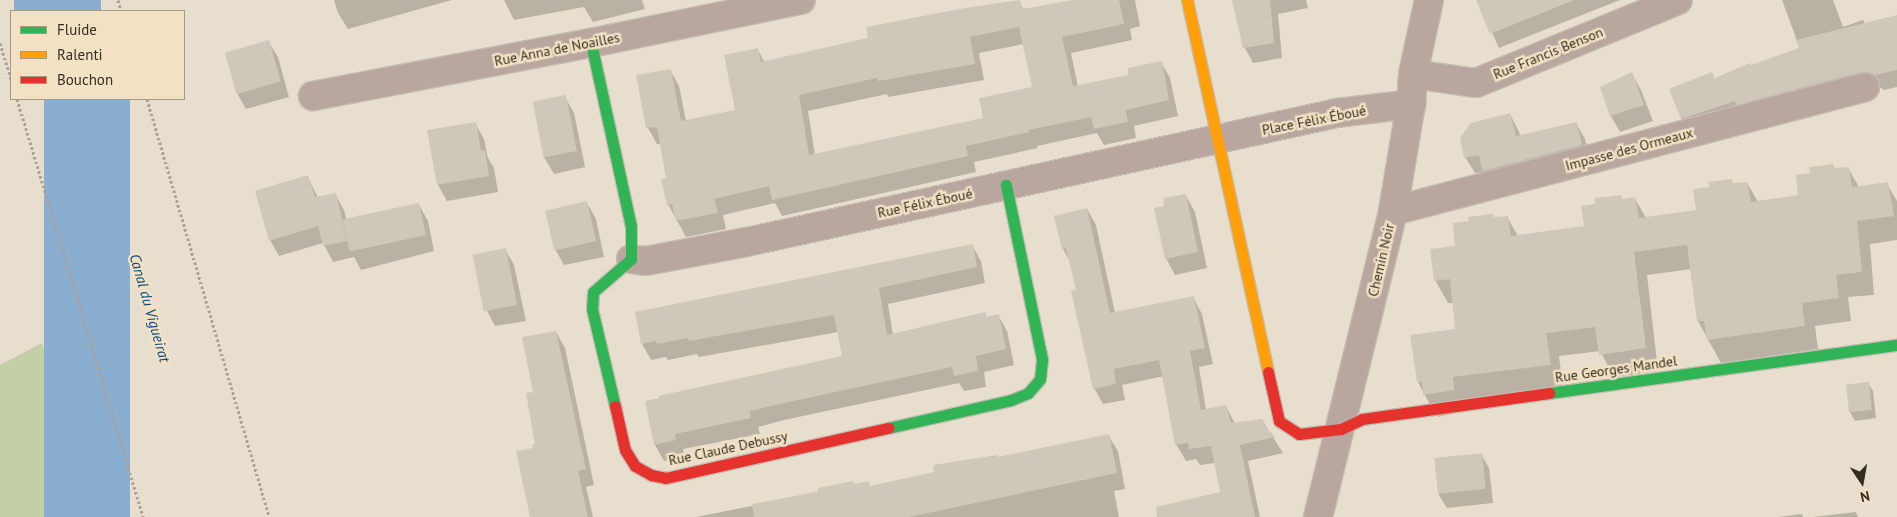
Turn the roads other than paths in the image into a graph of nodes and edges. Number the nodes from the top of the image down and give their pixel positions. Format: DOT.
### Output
graph roads {
  1 [pos="801,0"];
  2 [pos="1187,0"];
  3 [pos="1429,0"];
  4 [pos="1678,0"];
  5 [pos="591,44"];
  6 [pos="1413,74"];
  7 [pos="1865,87"];
  8 [pos="313,96"];
  9 [pos="1411,104"];
  10 [pos="1218,139"];
  11 [pos="1006,185"];
  12 [pos="1393,211"];
  13 [pos="631,259"];
  14 [pos="1897,345"];
  15 [pos="1341,429"];
  16 [pos="1318,517"];
  1 -- 5 [label="street, Rue Anna de Noailles"];
  2 -- 10 [label="street, Rue Georges Mandel"];
  3 -- 6 [label="street, Chemin Noir"];
  4 -- 6 [label="street, Rue Francis Benson"];
  5 -- 8 [label="street, Rue Anna de Noailles"];
  5 -- 13 [label="street"];
  6 -- 9 [label="street, Chemin Noir"];
  7 -- 12 [label="street, Impasse des Ormeaux"];
  9 -- 10 [label="street, Place Félix Éboué"];
  9 -- 12 [label="street, Chemin Noir"];
  10 -- 11 [label="street, Rue Félix Éboué"];
  10 -- 15 [label="street, Rue Georges Mandel"];
  11 -- 13 [label="street, Rue Félix Éboué"];
  11 -- 13 [label="street, Rue Claude Debussy"];
  12 -- 15 [label="street, Chemin Noir"];
  14 -- 15 [label="street, Rue Georges Mandel"];
  15 -- 16 [label="street, Chemin Noir"];
}
